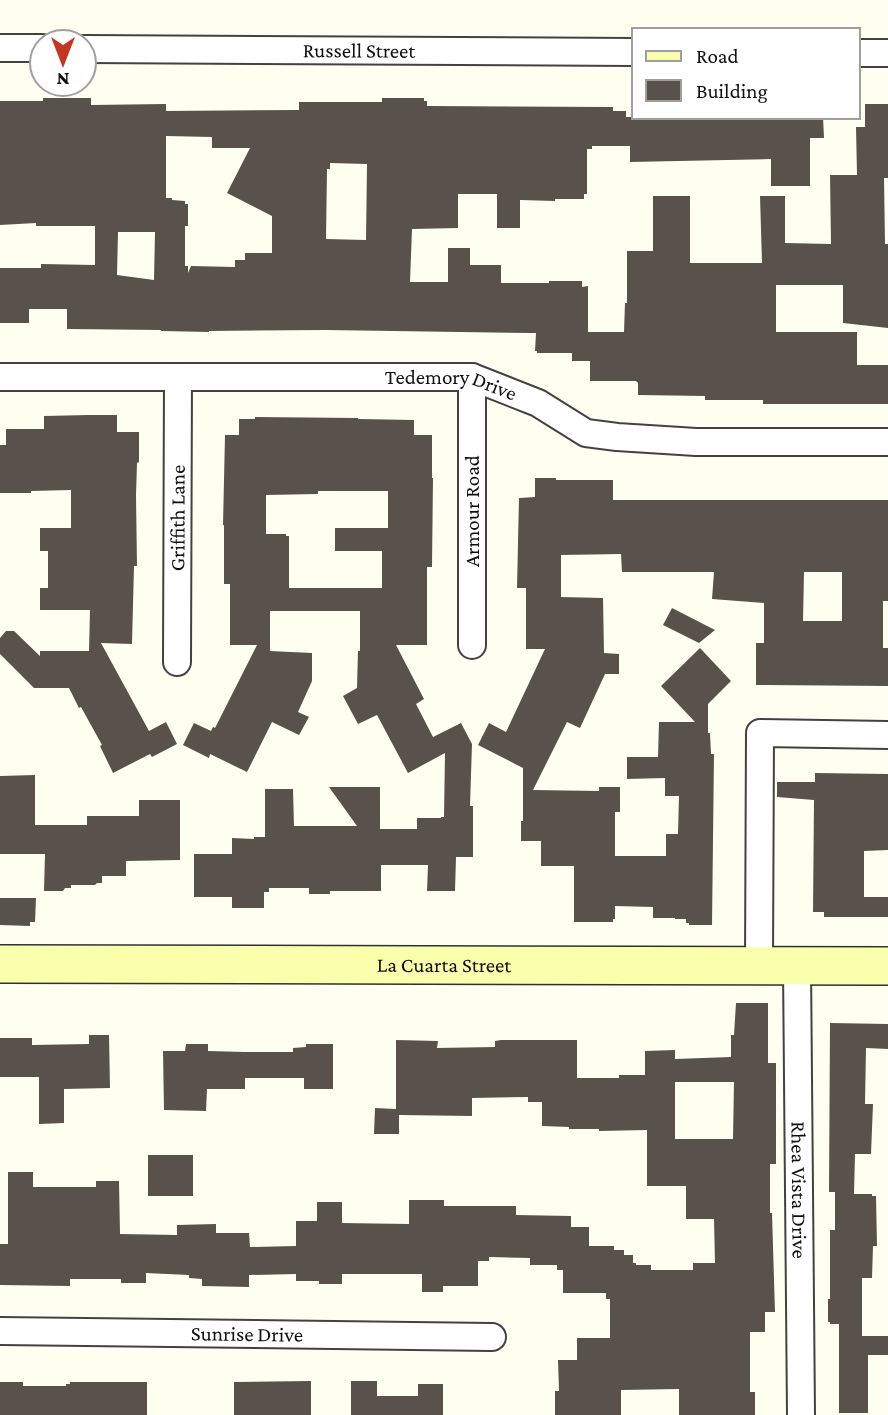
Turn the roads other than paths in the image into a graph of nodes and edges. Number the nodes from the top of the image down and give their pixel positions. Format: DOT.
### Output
graph roads {
  1 [pos="0,48"];
  2 [pos="28,48"];
  3 [pos="98,48"];
  4 [pos="632,52"];
  5 [pos="860,53"];
  6 [pos="888,53"];
  7 [pos="0,377"];
  8 [pos="178,377"];
  9 [pos="472,377"];
  10 [pos="888,442"];
  11 [pos="472,645"];
  12 [pos="177,662"];
  13 [pos="888,735"];
  14 [pos="0,964"];
  15 [pos="760,965"];
  16 [pos="797,966"];
  17 [pos="888,966"];
  18 [pos="0,1331"];
  19 [pos="492,1337"];
  20 [pos="801,1415"];
  1 -- 2 [label="street"];
  3 -- 4 [label="street, Russell Street"];
  5 -- 6 [label="street"];
  7 -- 8 [label="street, Tedemory Drive"];
  8 -- 9 [label="street, Tedemory Drive"];
  8 -- 12 [label="street, Griffith Lane"];
  9 -- 10 [label="street, Tedemory Drive"];
  9 -- 11 [label="street, Armour Road"];
  13 -- 15 [label="street"];
  14 -- 15 [label="street, La Cuarta Street"];
  15 -- 16 [label="street, La Cuarta Street"];
  16 -- 17 [label="street, La Cuarta Street"];
  16 -- 20 [label="street, Rhea Vista Drive"];
  18 -- 19 [label="street, Sunrise Drive"];
}
